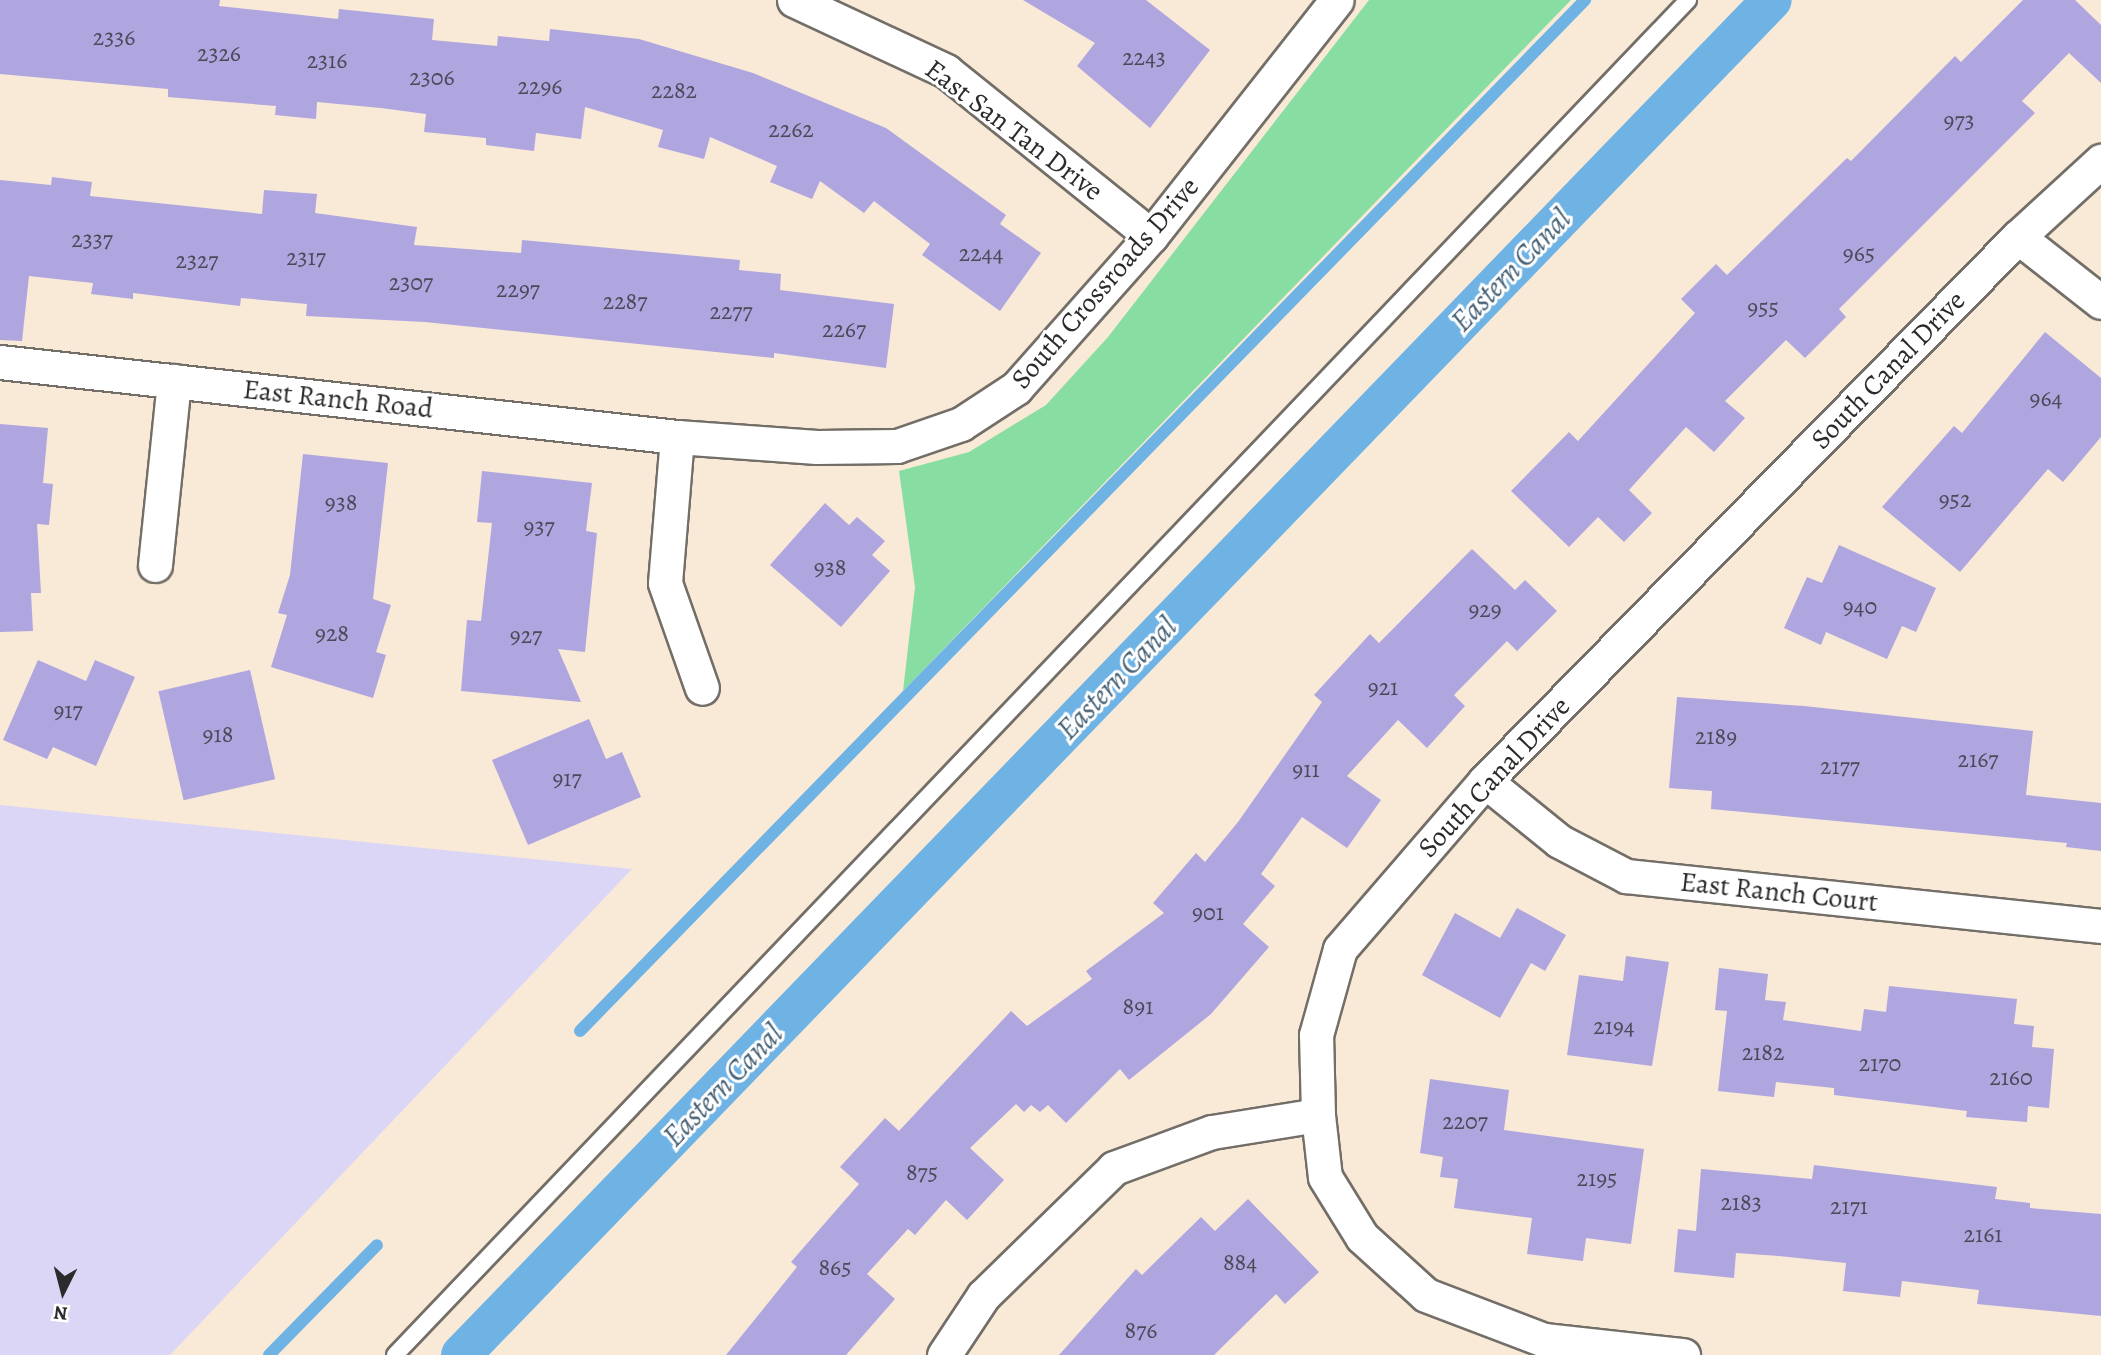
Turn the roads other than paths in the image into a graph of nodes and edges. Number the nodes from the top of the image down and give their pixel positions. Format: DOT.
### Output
graph roads {
  1 [pos="794,0"];
  2 [pos="1337,0"];
  3 [pos="1688,0"];
  4 [pos="2101,161"];
  5 [pos="1152,236"];
  6 [pos="2018,237"];
  7 [pos="2101,302"];
  8 [pos="0,362"];
  9 [pos="174,381"];
  10 [pos="677,437"];
  11 [pos="155,565"];
  12 [pos="702,688"];
  13 [pos="1485,781"];
  14 [pos="2101,926"];
  15 [pos="1318,1115"];
  16 [pos="395,1355"];
  17 [pos="944,1355"];
  18 [pos="1683,1355"];
  1 -- 5 [label="street, East San Tan Drive"];
  2 -- 5 [label="street, South Crossroads Drive"];
  3 -- 16 [label="lane"];
  4 -- 6 [label="street, South Canal Drive"];
  5 -- 10 [label="street, South Crossroads Drive"];
  6 -- 7 [label="street"];
  6 -- 13 [label="street, South Canal Drive"];
  8 -- 9 [label="street, East Ranch Road"];
  9 -- 10 [label="street, East Ranch Road"];
  9 -- 11 [label="street"];
  10 -- 12 [label="street"];
  13 -- 14 [label="street, East Ranch Court"];
  13 -- 15 [label="street, South Canal Drive"];
  15 -- 17 [label="street"];
  15 -- 18 [label="street, South Canal Drive"];
}
